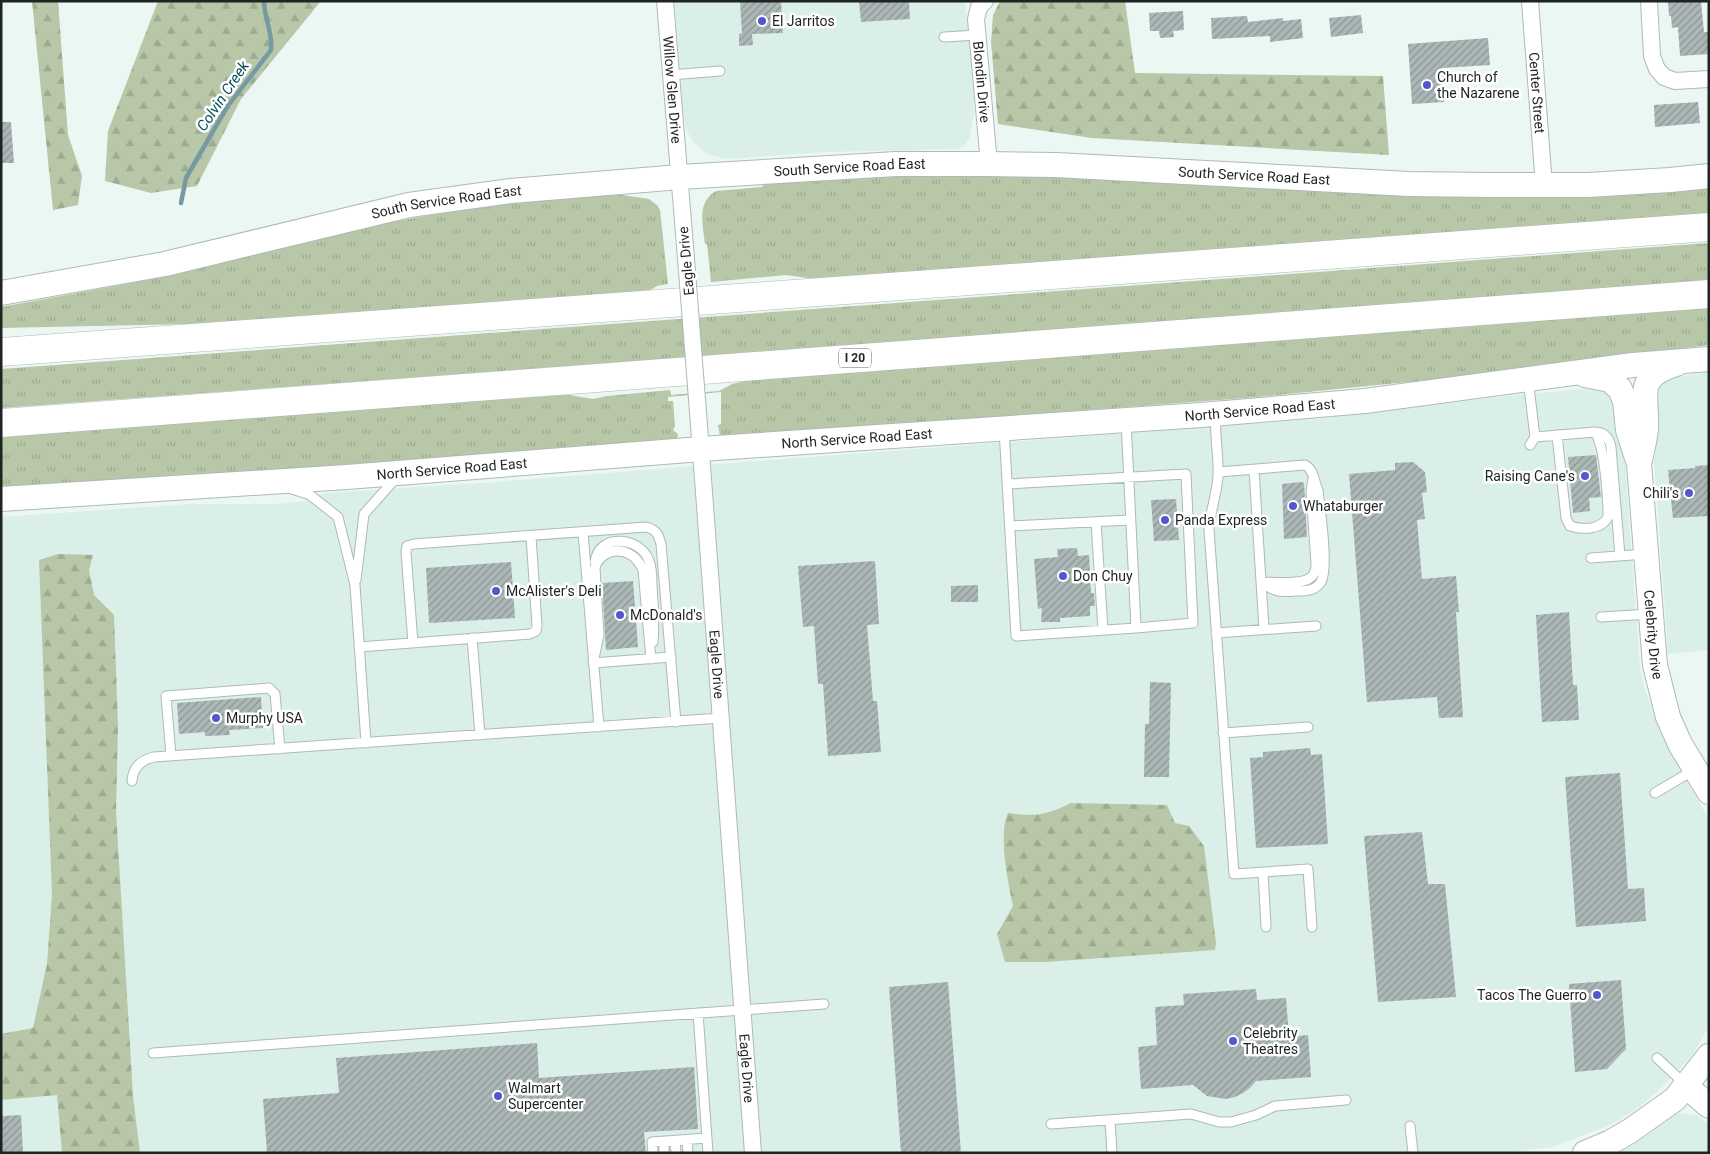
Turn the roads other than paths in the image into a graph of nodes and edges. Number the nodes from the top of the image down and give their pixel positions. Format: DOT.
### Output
graph roads {
  1 [pos="665,1"];
  2 [pos="985,1"];
  3 [pos="1530,1"];
  4 [pos="1649,1"];
  5 [pos="978,35"];
  6 [pos="944,37"];
  7 [pos="720,72"];
  8 [pos="670,75"];
  9 [pos="1709,79"];
  10 [pos="989,164"];
  11 [pos="1709,176"];
  12 [pos="680,177"];
  13 [pos="1544,186"];
  14 [pos="1709,227"];
  15 [pos="1,293"];
  16 [pos="1709,294"];
  17 [pos="5,351"];
  18 [pos="1699,359"];
  19 [pos="1569,373"];
  20 [pos="1528,379"];
  21 [pos="1216,414"];
  22 [pos="1126,420"];
  23 [pos="1,423"];
  24 [pos="1004,428"];
  25 [pos="1595,432"];
  26 [pos="1558,435"];
  27 [pos="701,449"];
  28 [pos="1639,464"];
  29 [pos="1254,470"];
  30 [pos="1218,472"];
  31 [pos="402,473"];
  32 [pos="1128,477"];
  33 [pos="270,482"];
  34 [pos="1007,484"];
  35 [pos="1,499"];
  36 [pos="1130,520"];
  37 [pos="1096,522"];
  38 [pos="1010,526"];
  39 [pos="583,532"];
  40 [pos="531,536"];
  41 [pos="1646,554"];
  42 [pos="1620,556"];
  43 [pos="1592,558"];
  44 [pos="1261,582"];
  45 [pos="355,585"];
  46 [pos="1650,614"];
  47 [pos="1601,617"];
  48 [pos="1316,626"];
  49 [pos="1136,628"];
  50 [pos="1103,630"];
  51 [pos="1264,630"];
  52 [pos="1216,633"];
  53 [pos="472,638"];
  54 [pos="413,643"];
  55 [pos="360,647"];
  56 [pos="671,658"];
  57 [pos="651,659"];
  58 [pos="593,664"];
  59 [pos="721,718"];
  60 [pos="676,722"];
  61 [pos="599,727"];
  62 [pos="1308,727"];
  63 [pos="1223,733"];
  64 [pos="480,735"];
  65 [pos="366,743"];
  66 [pos="280,749"];
  67 [pos="171,756"];
  68 [pos="1696,770"];
  69 [pos="132,781"];
  70 [pos="1709,792"];
  71 [pos="1655,793"];
  72 [pos="1263,872"];
  73 [pos="1266,927"];
  74 [pos="1312,927"];
  75 [pos="824,1004"];
  76 [pos="743,1010"];
  77 [pos="698,1013"];
  78 [pos="152,1053"];
  79 [pos="1709,1056"];
  80 [pos="1657,1058"];
  81 [pos="1686,1086"];
  82 [pos="1346,1100"];
  83 [pos="1709,1106"];
  84 [pos="1110,1120"];
  85 [pos="1051,1124"];
  86 [pos="1410,1126"];
  87 [pos="707,1138"];
  88 [pos="687,1140"];
  89 [pos="675,1141"];
  90 [pos="664,1142"];
  91 [pos="653,1153"];
  92 [pos="664,1153"];
  93 [pos="676,1153"];
  94 [pos="688,1153"];
  95 [pos="708,1153"];
  96 [pos="753,1153"];
  97 [pos="1112,1153"];
  98 [pos="1413,1153"];
  99 [pos="1585,1153"];
  1 -- 8 [label="street, Willow Glen Drive"];
  2 -- 5 [label="street, Blondin Drive"];
  3 -- 13 [label="street, Center Street"];
  4 -- 9 [label="street"];
  5 -- 6 [label="lane"];
  5 -- 10 [label="street, Blondin Drive"];
  7 -- 8 [label="lane"];
  8 -- 12 [label="street, Willow Glen Drive"];
  10 -- 12 [label="main road, South Service Road East"];
  10 -- 13 [label="main road, South Service Road East"];
  11 -- 13 [label="main road, South Service Road East"];
  12 -- 15 [label="main road, South Service Road East"];
  12 -- 27 [label="street, Eagle Drive, bridge"];
  14 -- 17 [label="highway"];
  16 -- 23 [label="highway, I 20"];
  18 -- 19 [label="main road, North Service Road East"];
  18 -- 28 [label="main road"];
  19 -- 20 [label="main road, North Service Road East"];
  19 -- 28 [label="main road"];
  20 -- 21 [label="main road, North Service Road East"];
  20 -- 26 [label="lane"];
  21 -- 22 [label="main road, North Service Road East"];
  21 -- 30 [label="lane"];
  22 -- 24 [label="main road, North Service Road East"];
  22 -- 32 [label="lane"];
  24 -- 27 [label="main road, North Service Road East"];
  24 -- 34 [label="lane"];
  25 -- 26 [label="lane"];
  25 -- 26 [label="lane"];
  25 -- 42 [label="lane"];
  27 -- 31 [label="main road, North Service Road East"];
  27 -- 59 [label="street, Eagle Drive"];
  28 -- 41 [label="main road, Celebrity Drive"];
  29 -- 30 [label="lane"];
  29 -- 44 [label="lane"];
  29 -- 44 [label="lane"];
  30 -- 52 [label="lane"];
  31 -- 33 [label="main road, North Service Road East"];
  31 -- 45 [label="lane"];
  32 -- 34 [label="lane"];
  32 -- 36 [label="lane"];
  32 -- 49 [label="lane"];
  33 -- 35 [label="main road, North Service Road East"];
  33 -- 45 [label="lane"];
  34 -- 38 [label="lane"];
  36 -- 37 [label="lane"];
  36 -- 49 [label="lane"];
  37 -- 38 [label="lane"];
  37 -- 50 [label="lane"];
  38 -- 50 [label="lane"];
  39 -- 40 [label="lane"];
  39 -- 56 [label="lane"];
  39 -- 58 [label="lane"];
  40 -- 53 [label="lane"];
  40 -- 54 [label="lane"];
  41 -- 42 [label="lane"];
  41 -- 46 [label="main road, Celebrity Drive"];
  42 -- 43 [label="lane"];
  44 -- 51 [label="lane"];
  45 -- 55 [label="lane"];
  46 -- 47 [label="lane"];
  46 -- 68 [label="main road, Celebrity Drive"];
  48 -- 51 [label="lane"];
  49 -- 50 [label="lane"];
  51 -- 52 [label="lane"];
  52 -- 63 [label="lane"];
  53 -- 54 [label="lane"];
  53 -- 64 [label="lane"];
  54 -- 55 [label="lane"];
  55 -- 65 [label="lane"];
  56 -- 57 [label="lane"];
  56 -- 60 [label="lane"];
  57 -- 58 [label="lane"];
  57 -- 58 [label="lane"];
  58 -- 61 [label="lane"];
  59 -- 60 [label="lane"];
  59 -- 76 [label="street, Eagle Drive"];
  60 -- 61 [label="lane"];
  61 -- 64 [label="lane"];
  62 -- 63 [label="lane"];
  63 -- 72 [label="lane"];
  64 -- 65 [label="lane"];
  65 -- 66 [label="lane"];
  66 -- 67 [label="lane"];
  66 -- 67 [label="lane"];
  67 -- 69 [label="lane"];
  68 -- 70 [label="main road, Celebrity Drive"];
  68 -- 71 [label="lane"];
  72 -- 73 [label="lane"];
  72 -- 74 [label="lane"];
  75 -- 76 [label="lane"];
  76 -- 77 [label="lane"];
  76 -- 96 [label="street, Eagle Drive"];
  77 -- 78 [label="lane"];
  77 -- 87 [label="lane"];
  79 -- 81 [label="main road"];
  80 -- 81 [label="lane"];
  81 -- 83 [label="main road"];
  81 -- 99 [label="main road"];
  82 -- 84 [label="lane"];
  84 -- 85 [label="lane"];
  84 -- 97 [label="lane"];
  86 -- 98 [label="lane"];
  87 -- 88 [label="lane"];
  87 -- 95 [label="lane"];
  88 -- 89 [label="lane"];
  88 -- 94 [label="lane"];
  89 -- 90 [label="lane"];
  89 -- 93 [label="lane"];
  90 -- 91 [label="lane"];
  90 -- 92 [label="lane"];
}
